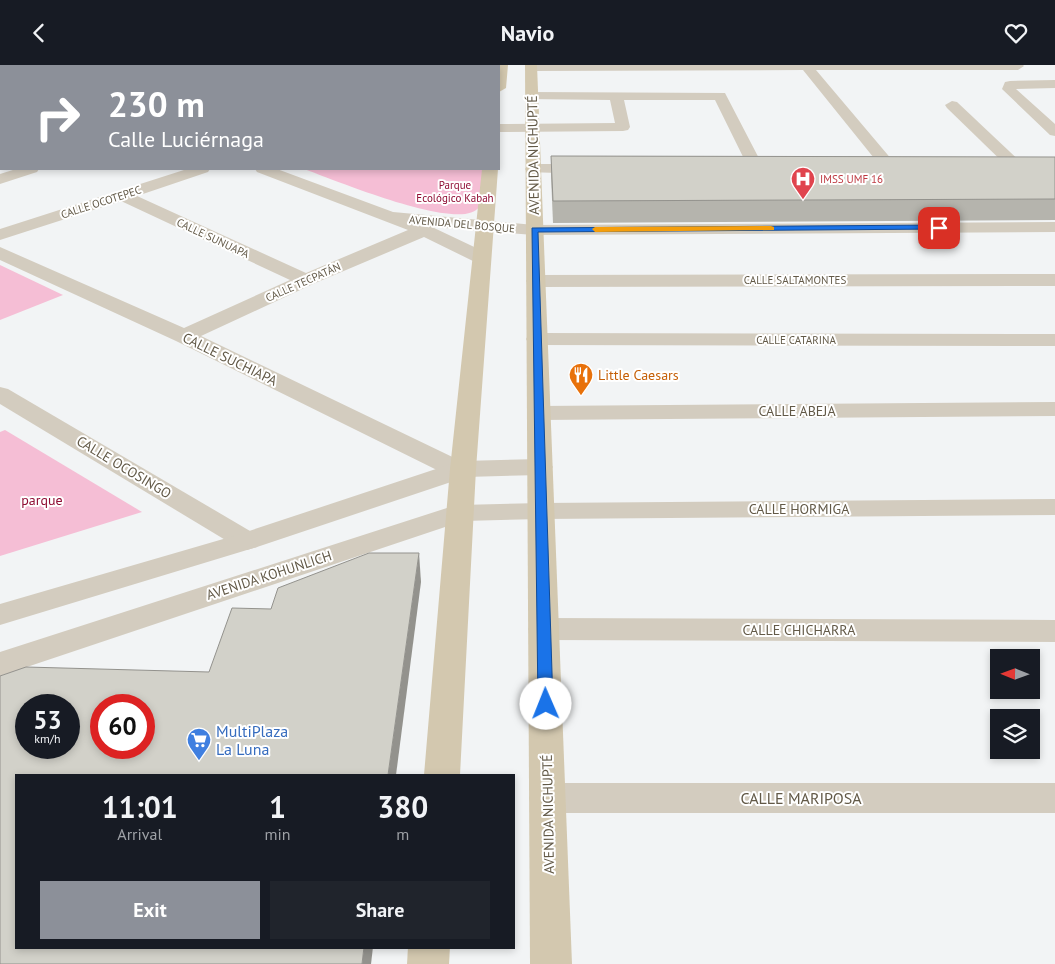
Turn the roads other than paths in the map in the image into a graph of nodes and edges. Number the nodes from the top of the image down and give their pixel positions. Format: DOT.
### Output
graph roads {
  1 [pos="502,65"];
  2 [pos="1018,65"];
  3 [pos="531,66"];
  4 [pos="964,66"];
  5 [pos="806,67"];
  6 [pos="500,80"];
  7 [pos="1055,85"];
  8 [pos="532,96"];
  9 [pos="616,96"];
  10 [pos="952,105"];
  11 [pos="500,128"];
  12 [pos="532,128"];
  13 [pos="1055,132"];
  14 [pos="533,169"];
  15 [pos="601,169"];
  16 [pos="28,170"];
  17 [pos="199,170"];
  18 [pos="266,170"];
  19 [pos="490,170"];
  20 [pos="738,170"];
  21 [pos="757,170"];
  22 [pos="776,170"];
  23 [pos="872,170"];
  24 [pos="892,170"];
  25 [pos="912,170"];
  26 [pos="1001,171"];
  27 [pos="1021,171"];
  28 [pos="1038,171"];
  29 [pos="0,179"];
  30 [pos="121,195"];
  31 [pos="390,217"];
  32 [pos="485,224"];
  33 [pos="1055,227"];
  34 [pos="424,230"];
  35 [pos="534,230"];
  36 [pos="0,235"];
  37 [pos="0,253"];
  38 [pos="482,257"];
  39 [pos="306,280"];
  40 [pos="1055,280"];
  41 [pos="536,281"];
  42 [pos="184,335"];
  43 [pos="537,339"];
  44 [pos="1055,340"];
  45 [pos="6,404"];
  46 [pos="1055,409"];
  47 [pos="539,413"];
  48 [pos="540,467"];
  49 [pos="460,469"];
  50 [pos="1055,507"];
  51 [pos="542,511"];
  52 [pos="460,513"];
  53 [pos="247,541"];
  54 [pos="0,615"];
  55 [pos="544,629"];
  56 [pos="1055,631"];
  57 [pos="0,664"];
  58 [pos="442,774"];
  59 [pos="548,798"];
  60 [pos="1055,798"];
  61 [pos="430,949"];
  62 [pos="428,964"];
  63 [pos="551,964"];
  1 -- 6 [label="main road"];
  2 -- 4 [label="street"];
  3 -- 5 [label="street"];
  3 -- 8 [label="main road, AVENIDA NICHUPTÉ"];
  4 -- 5 [label="street"];
  5 -- 24 [label="street"];
  7 -- 13 [label="street"];
  8 -- 9 [label="street"];
  8 -- 12 [label="main road, AVENIDA NICHUPTÉ"];
  9 -- 12 [label="street"];
  9 -- 21 [label="street"];
  10 -- 27 [label="street"];
  11 -- 12 [label="street"];
  12 -- 14 [label="main road, AVENIDA NICHUPTÉ"];
  14 -- 15 [label="street"];
  14 -- 35 [label="main road, AVENIDA NICHUPTÉ"];
  16 -- 29 [label="street"];
  17 -- 30 [label="street, CALLE OCOTEPEC"];
  18 -- 31 [label="street, AVENIDA DEL BOSQUE"];
  19 -- 32 [label="main road"];
  20 -- 21 [label="street"];
  21 -- 22 [label="street"];
  23 -- 24 [label="street"];
  24 -- 25 [label="street"];
  26 -- 27 [label="street"];
  27 -- 28 [label="street"];
  30 -- 36 [label="street, CALLE OCOTEPEC"];
  30 -- 39 [label="street, CALLE SUNUAPA"];
  31 -- 32 [label="street, AVENIDA DEL BOSQUE"];
  31 -- 34 [label="street, AVENIDA DEL BOSQUE"];
  32 -- 35 [label="street, AVENIDA DEL BOSQUE"];
  32 -- 38 [label="main road"];
  33 -- 35 [label="street, AVENIDA DEL BOSQUE"];
  34 -- 38 [label="street, AVENIDA DEL BOSQUE"];
  34 -- 39 [label="street, CALLE TECPATÁN"];
  35 -- 41 [label="main road, AVENIDA NICHUPTÉ"];
  37 -- 42 [label="street, CALLE SUCHIAPA"];
  38 -- 49 [label="main road"];
  39 -- 42 [label="street, CALLE TECPATÁN"];
  40 -- 41 [label="street, CALLE SALTAMONTES"];
  41 -- 43 [label="main road, AVENIDA NICHUPTÉ"];
  42 -- 49 [label="street, CALLE SUCHIAPA"];
  43 -- 44 [label="street, CALLE CATARINA"];
  43 -- 47 [label="main road, AVENIDA NICHUPTÉ"];
  45 -- 53 [label="street, CALLE OCOSINGO"];
  46 -- 47 [label="street, CALLE ABEJA"];
  47 -- 48 [label="main road, AVENIDA NICHUPTÉ"];
  48 -- 49 [label="street"];
  48 -- 51 [label="main road, AVENIDA NICHUPTÉ"];
  49 -- 52 [label="main road"];
  49 -- 53 [label="street"];
  50 -- 51 [label="street, CALLE HORMIGA"];
  51 -- 52 [label="street, AVENIDA KOHUNLICH"];
  51 -- 55 [label="main road, AVENIDA NICHUPTÉ"];
  52 -- 57 [label="street, AVENIDA KOHUNLICH"];
  52 -- 58 [label="main road"];
  53 -- 54 [label="street"];
  55 -- 56 [label="street, CALLE CHICHARRA"];
  55 -- 59 [label="main road, AVENIDA NICHUPTÉ"];
  59 -- 60 [label="street, CALLE MARIPOSA"];
  59 -- 63 [label="main road, AVENIDA NICHUPTÉ"];
  61 -- 62 [label="main road"];
}
